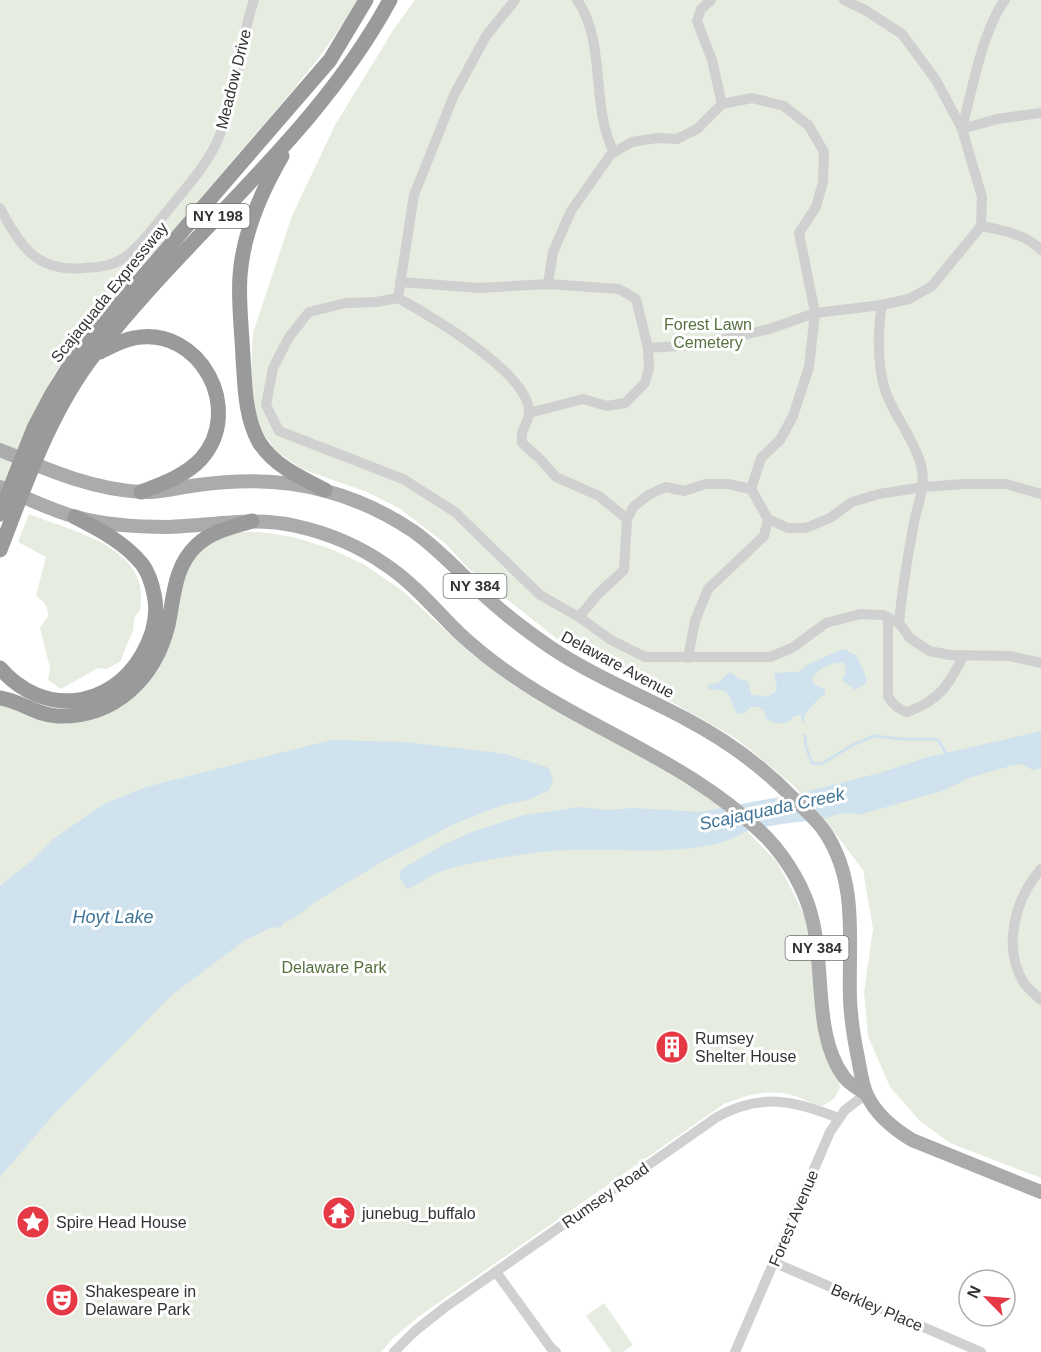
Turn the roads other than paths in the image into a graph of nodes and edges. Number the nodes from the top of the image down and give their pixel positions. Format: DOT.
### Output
graph roads {
  1 [pos="254,0"];
  2 [pos="366,0"];
  3 [pos="390,0"];
  4 [pos="516,0"];
  5 [pos="577,0"];
  6 [pos="711,0"];
  7 [pos="844,0"];
  8 [pos="1005,0"];
  9 [pos="722,104"];
  10 [pos="1041,113"];
  11 [pos="305,121"];
  12 [pos="962,129"];
  13 [pos="614,152"];
  14 [pos="0,208"];
  15 [pos="981,226"];
  16 [pos="1041,250"];
  17 [pos="400,282"];
  18 [pos="548,284"];
  19 [pos="398,298"];
  20 [pos="882,305"];
  21 [pos="815,313"];
  22 [pos="648,348"];
  23 [pos="94,355"];
  24 [pos="529,413"];
  25 [pos="41,431"];
  26 [pos="0,450"];
  27 [pos="0,487"];
  28 [pos="923,488"];
  29 [pos="751,489"];
  30 [pos="324,490"];
  31 [pos="141,492"];
  32 [pos="1041,494"];
  33 [pos="0,514"];
  34 [pos="75,517"];
  35 [pos="627,519"];
  36 [pos="768,519"];
  37 [pos="252,521"];
  38 [pos="0,550"];
  39 [pos="579,617"];
  40 [pos="888,617"];
  41 [pos="899,623"];
  42 [pos="964,655"];
  43 [pos="688,658"];
  44 [pos="1041,663"];
  45 [pos="0,668"];
  46 [pos="0,698"];
  47 [pos="1041,869"];
  48 [pos="1041,1000"];
  49 [pos="866,1094"];
  50 [pos="838,1118"];
  51 [pos="1041,1192"];
  52 [pos="774,1262"];
  53 [pos="496,1272"];
  54 [pos="394,1352"];
  55 [pos="556,1352"];
  56 [pos="735,1352"];
  57 [pos="981,1352"];
  1 -- 14 [label="street, Meadow Drive"];
  2 -- 25 [label="highway, Scajaquada Expressway / NY 198"];
  3 -- 11 [label="highway, Scajaquada Expressway / NY 198"];
  4 -- 17 [label="street"];
  5 -- 13 [label="street"];
  6 -- 9 [label="street"];
  7 -- 12 [label="street"];
  8 -- 12 [label="street"];
  9 -- 13 [label="street"];
  9 -- 21 [label="street"];
  10 -- 12 [label="street"];
  11 -- 23 [label="highway, Scajaquada Expressway / NY 198"];
  11 -- 30 [label="highway"];
  12 -- 15 [label="street"];
  13 -- 18 [label="street"];
  15 -- 16 [label="street"];
  15 -- 20 [label="street"];
  17 -- 18 [label="street"];
  17 -- 19 [label="street"];
  18 -- 22 [label="street"];
  19 -- 24 [label="street"];
  19 -- 39 [label="street"];
  20 -- 21 [label="street"];
  20 -- 28 [label="street"];
  21 -- 22 [label="street"];
  21 -- 29 [label="street"];
  22 -- 24 [label="street"];
  23 -- 25 [label="highway, Scajaquada Expressway / NY 198"];
  23 -- 31 [label="highway"];
  24 -- 35 [label="street"];
  25 -- 33 [label="highway, Scajaquada Expressway / NY 198"];
  25 -- 38 [label="highway, Scajaquada Expressway / NY 198"];
  26 -- 31 [label="main road, Delaware Avenue / NY 384"];
  27 -- 34 [label="main road, Delaware Avenue / NY 384"];
  28 -- 32 [label="street"];
  28 -- 36 [label="street"];
  28 -- 41 [label="street"];
  29 -- 35 [label="street"];
  29 -- 36 [label="street"];
  30 -- 31 [label="main road, Delaware Avenue / NY 384"];
  30 -- 49 [label="main road, Delaware Avenue / NY 384"];
  34 -- 37 [label="main road, Delaware Avenue / NY 384"];
  34 -- 45 [label="highway"];
  35 -- 39 [label="street"];
  36 -- 43 [label="street"];
  37 -- 46 [label="highway"];
  37 -- 49 [label="main road, Delaware Avenue / NY 384"];
  39 -- 43 [label="street"];
  40 -- 41 [label="street"];
  40 -- 42 [label="street"];
  40 -- 43 [label="street"];
  41 -- 42 [label="street"];
  42 -- 44 [label="street"];
  47 -- 48 [label="street"];
  49 -- 50 [label="street, Forest Avenue"];
  49 -- 51 [label="main road, Delaware Avenue / NY 384"];
  50 -- 52 [label="street, Forest Avenue"];
  50 -- 53 [label="street, Rumsey Road"];
  52 -- 56 [label="street, Forest Avenue"];
  52 -- 57 [label="street, Berkley Place"];
  53 -- 54 [label="street, Rumsey Road"];
  53 -- 55 [label="street"];
}
